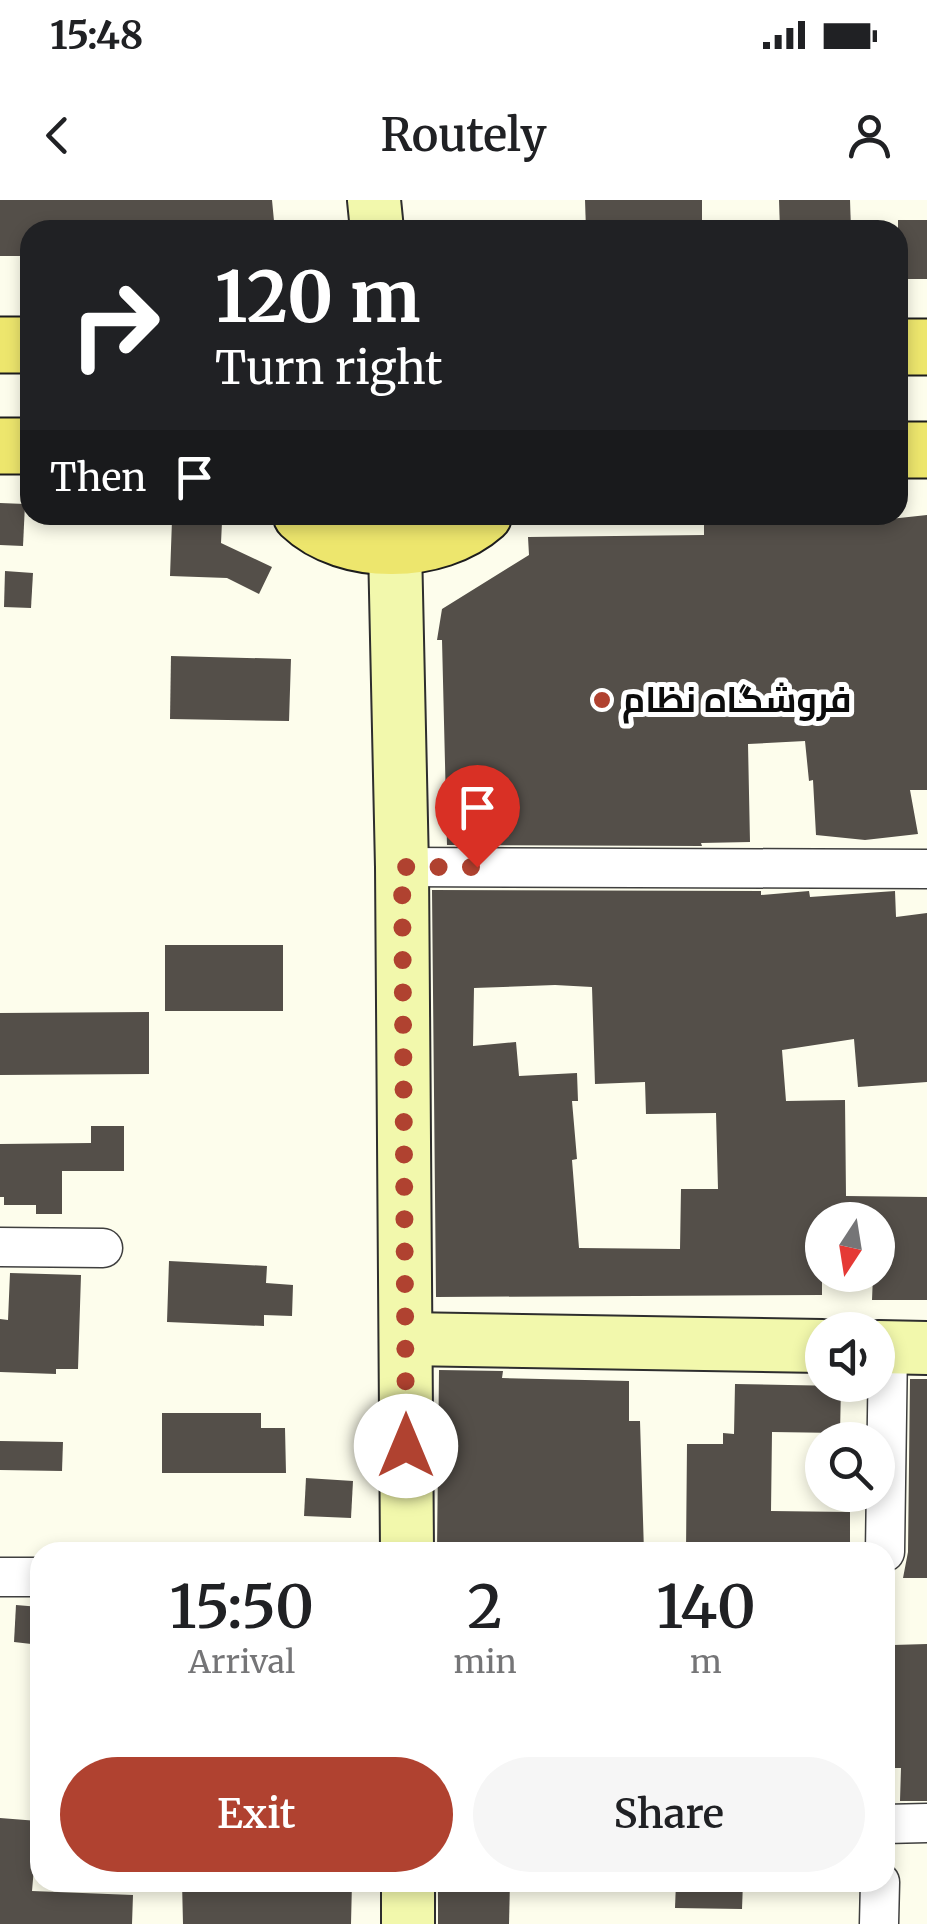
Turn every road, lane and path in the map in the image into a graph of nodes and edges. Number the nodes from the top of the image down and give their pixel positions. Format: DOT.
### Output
graph roads {
  1 [pos="320,525"];
  2 [pos="465,525"];
  3 [pos="394,547"];
  4 [pos="402,867"];
  5 [pos="927,868"];
  6 [pos="0,1247"];
  7 [pos="103,1248"];
  8 [pos="406,1339"];
  9 [pos="805,1346"];
  10 [pos="897,1348"];
  11 [pos="407,1542"];
  12 [pos="886,1542"];
  13 [pos="0,1577"];
  14 [pos="30,1577"];
  15 [pos="895,1824"];
  16 [pos="927,1824"];
  17 [pos="408,1892"];
  18 [pos="880,1892"];
  19 [pos="408,1924"];
  20 [pos="880,1924"];
  1 -- 3 [label="main road"];
  2 -- 3 [label="main road"];
  3 -- 4 [label="street"];
  4 -- 5 [label="street"];
  4 -- 8 [label="street"];
  6 -- 7 [label="street"];
  8 -- 9 [label="street"];
  8 -- 11 [label="street"];
  10 -- 12 [label="street"];
  13 -- 14 [label="street"];
  15 -- 16 [label="street"];
  17 -- 19 [label="street"];
  18 -- 20 [label="street"];
}
